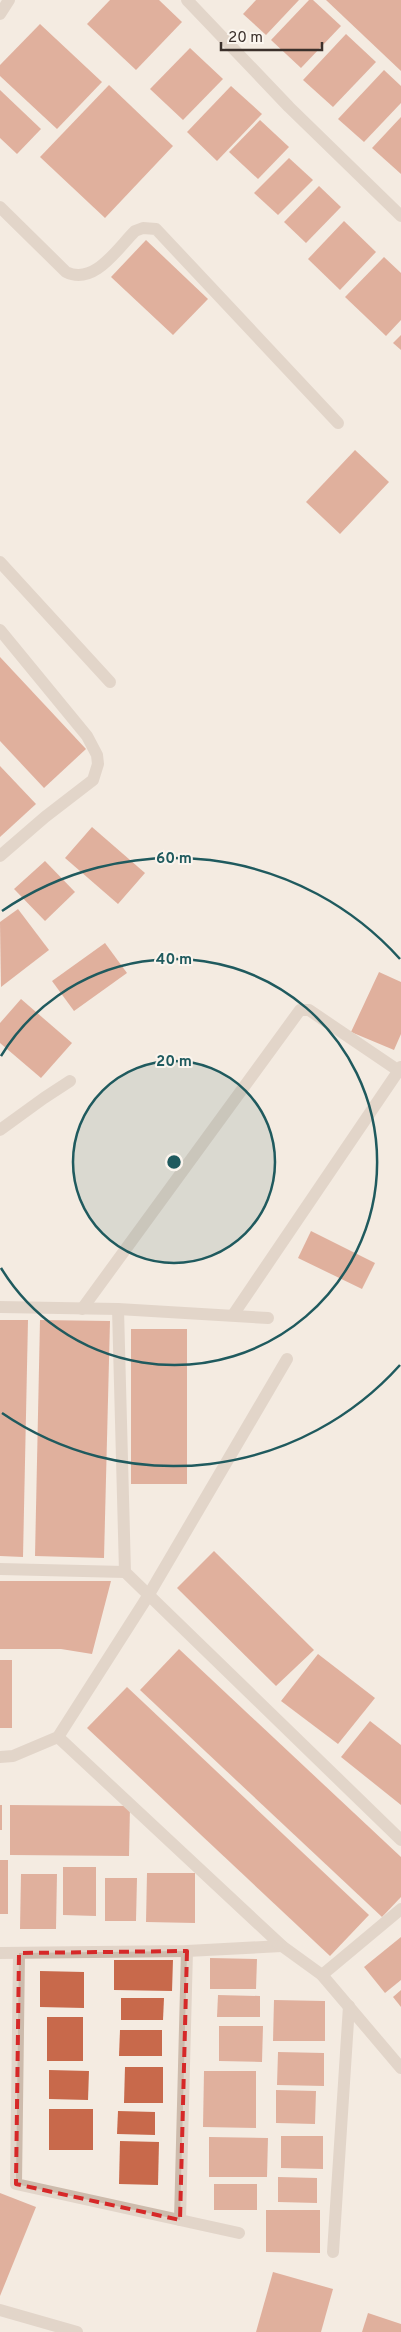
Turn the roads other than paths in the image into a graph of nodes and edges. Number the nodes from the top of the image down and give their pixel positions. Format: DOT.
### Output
graph roads {
  1 [pos="9,0"];
  2 [pos="187,0"];
  3 [pos="0,14"];
  4 [pos="0,206"];
  5 [pos="401,216"];
  6 [pos="338,423"];
  7 [pos="0,562"];
  8 [pos="0,630"];
  9 [pos="110,682"];
  10 [pos="0,856"];
  11 [pos="400,1069"];
  12 [pos="70,1081"];
  13 [pos="0,1130"];
  14 [pos="0,1307"];
  15 [pos="82,1309"];
  16 [pos="118,1309"];
  17 [pos="233,1315"];
  18 [pos="268,1318"];
  19 [pos="287,1359"];
  20 [pos="0,1569"];
  21 [pos="125,1572"];
  22 [pos="148,1596"];
  23 [pos="58,1737"];
  24 [pos="0,1757"];
  25 [pos="401,1840"];
  26 [pos="401,1909"];
  27 [pos="282,1946"];
  28 [pos="187,1951"];
  29 [pos="0,1953"];
  30 [pos="20,1953"];
  31 [pos="322,1975"];
  32 [pos="349,2006"];
  33 [pos="401,2068"];
  34 [pos="180,2220"];
  35 [pos="239,2233"];
  36 [pos="333,2252"];
  37 [pos="0,2310"];
  38 [pos="77,2332"];
  1 -- 3 [label="street"];
  2 -- 5 [label="street"];
  4 -- 6 [label="street"];
  7 -- 9 [label="street"];
  8 -- 10 [label="street"];
  11 -- 15 [label="street"];
  11 -- 17 [label="street"];
  12 -- 13 [label="street"];
  14 -- 15 [label="street"];
  15 -- 16 [label="street"];
  16 -- 17 [label="street"];
  16 -- 21 [label="street"];
  17 -- 18 [label="street"];
  19 -- 22 [label="street"];
  20 -- 21 [label="street"];
  21 -- 22 [label="street"];
  22 -- 23 [label="street"];
  22 -- 25 [label="street"];
  23 -- 24 [label="street"];
  23 -- 27 [label="street"];
  26 -- 31 [label="street"];
  27 -- 28 [label="street"];
  27 -- 31 [label="street"];
  28 -- 30 [label="street"];
  28 -- 34 [label="street"];
  29 -- 30 [label="street"];
  30 -- 34 [label="street"];
  31 -- 32 [label="street"];
  32 -- 33 [label="street"];
  32 -- 36 [label="street"];
  34 -- 35 [label="street"];
  37 -- 38 [label="street"];
}
